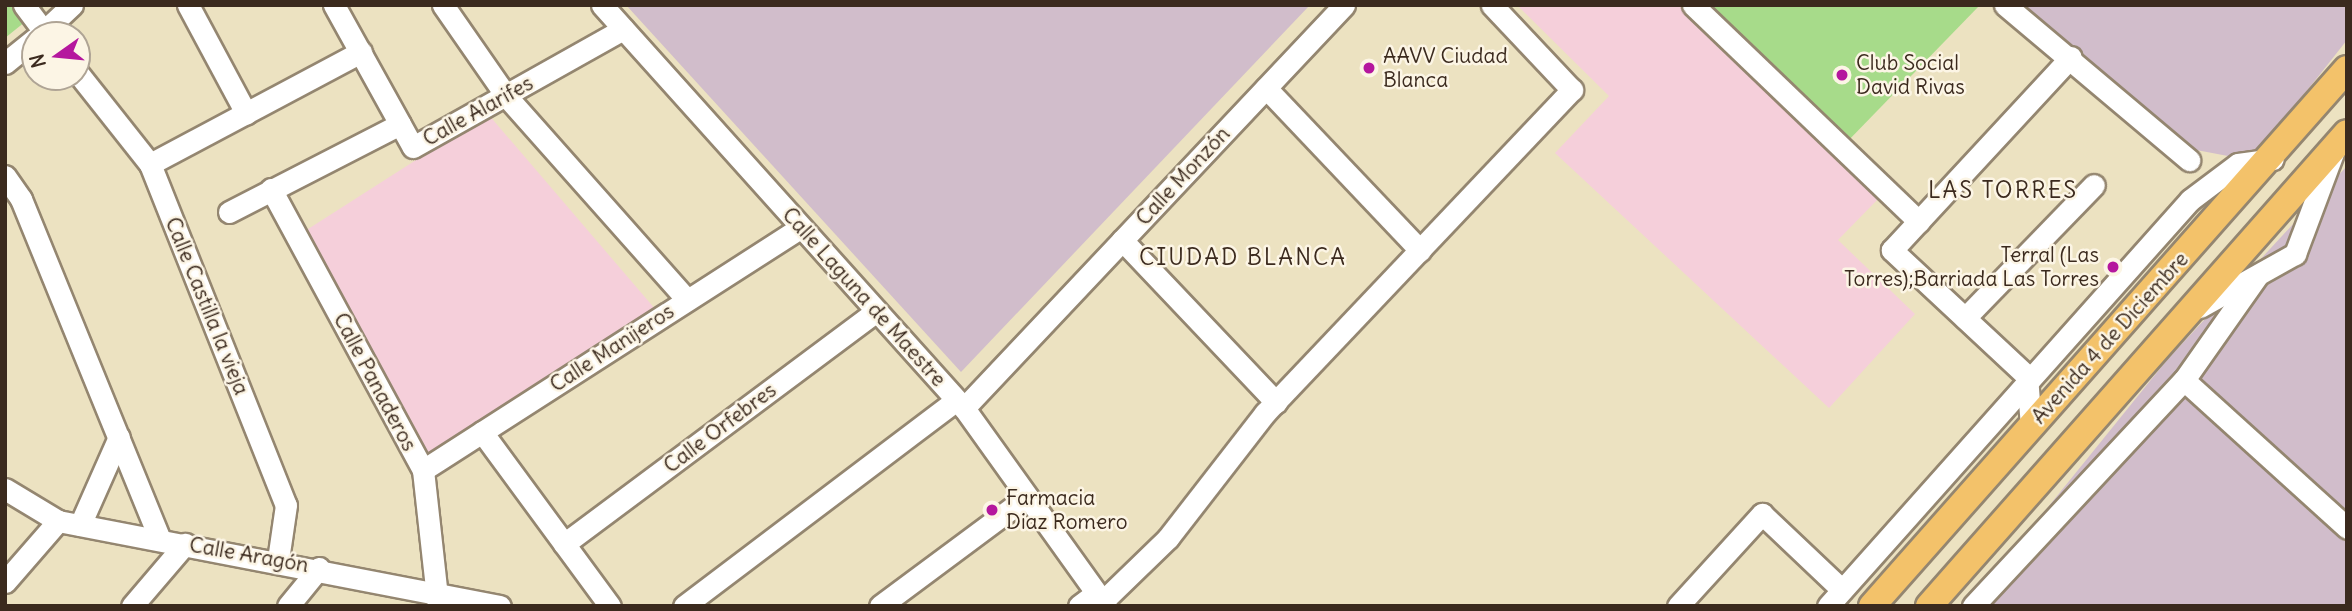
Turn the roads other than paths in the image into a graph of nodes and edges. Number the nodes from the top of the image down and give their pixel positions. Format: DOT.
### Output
graph roads {
  1 [pos="24,5"];
  2 [pos="72,5"];
  3 [pos="188,5"];
  4 [pos="334,5"];
  5 [pos="443,5"];
  6 [pos="602,5"];
  7 [pos="1344,5"];
  8 [pos="1492,5"];
  9 [pos="1693,5"];
  10 [pos="2005,5"];
  11 [pos="34,21"];
  12 [pos="56,21"];
  13 [pos="623,29"];
  14 [pos="21,51"];
  15 [pos="361,52"];
  16 [pos="2071,57"];
  17 [pos="5,63"];
  18 [pos="2347,69"];
  19 [pos="1266,88"];
  20 [pos="91,90"];
  21 [pos="507,97"];
  22 [pos="246,113"];
  23 [pos="400,124"];
  24 [pos="2343,143"];
  25 [pos="2273,159"];
  26 [pos="2189,160"];
  27 [pos="150,164"];
  28 [pos="2238,164"];
  29 [pos="5,176"];
  30 [pos="2094,185"];
  31 [pos="271,189"];
  32 [pos="2190,200"];
  33 [pos="229,212"];
  34 [pos="1919,222"];
  35 [pos="801,227"];
  36 [pos="1122,240"];
  37 [pos="1420,250"];
  38 [pos="2257,275"];
  39 [pos="687,300"];
  40 [pos="877,311"];
  41 [pos="2192,312"];
  42 [pos="1965,318"];
  43 [pos="2027,376"];
  44 [pos="2184,380"];
  45 [pos="1276,402"];
  46 [pos="960,404"];
  47 [pos="2031,426"];
  48 [pos="482,432"];
  49 [pos="119,437"];
  50 [pos="423,470"];
  51 [pos="5,489"];
  52 [pos="1027,497"];
  53 [pos="58,521"];
  54 [pos="80,525"];
  55 [pos="2347,528"];
  56 [pos="160,539"];
  57 [pos="185,544"];
  58 [pos="564,544"];
  59 [pos="278,561"];
  60 [pos="319,568"];
  61 [pos="5,582"];
  62 [pos="435,597"];
  63 [pos="1835,598"];
  64 [pos="464,601"];
  65 [pos="1096,602"];
  66 [pos="132,606"];
  67 [pos="288,606"];
  68 [pos="500,606"];
  69 [pos="610,606"];
  70 [pos="684,606"];
  71 [pos="880,606"];
  72 [pos="1678,606"];
  73 [pos="1872,606"];
  74 [pos="1929,606"];
  75 [pos="1973,606"];
  1 -- 11 [label="street"];
  2 -- 12 [label="street"];
  3 -- 22 [label="street"];
  4 -- 15 [label="street"];
  5 -- 21 [label="street"];
  6 -- 13 [label="street, Calle Laguna de Maestre"];
  7 -- 19 [label="street, Calle Monzón"];
  8 -- 37 [label="street"];
  9 -- 34 [label="street"];
  10 -- 16 [label="street"];
  13 -- 21 [label="street, Calle Alarifes"];
  13 -- 35 [label="street, Calle Laguna de Maestre"];
  14 -- 17 [label="street"];
  15 -- 22 [label="street"];
  15 -- 23 [label="street"];
  16 -- 26 [label="street"];
  16 -- 34 [label="street"];
  18 -- 25 [label="main road, Avenida 4 de Diciembre"];
  19 -- 36 [label="street, Calle Monzón"];
  19 -- 37 [label="street"];
  20 -- 27 [label="street, Calle Castilla la vieja"];
  21 -- 23 [label="street, Calle Alarifes"];
  21 -- 39 [label="street"];
  22 -- 27 [label="street"];
  23 -- 31 [label="street, Calle Alarifes"];
  24 -- 38 [label="street"];
  24 -- 41 [label="main road, Avenida 4 de Diciembre"];
  25 -- 28 [label="street"];
  25 -- 47 [label="main road, Avenida 4 de Diciembre"];
  26 -- 28 [label="street"];
  26 -- 32 [label="street"];
  27 -- 59 [label="street, Calle Castilla la vieja"];
  28 -- 32 [label="street"];
  29 -- 49 [label="street"];
  30 -- 42 [label="street"];
  31 -- 33 [label="street, Calle Alarifes"];
  31 -- 50 [label="street, Calle Panaderos"];
  32 -- 43 [label="street"];
  34 -- 42 [label="street"];
  35 -- 39 [label="street, Calle Manijeros"];
  35 -- 40 [label="street, Calle Laguna de Maestre"];
  36 -- 45 [label="street"];
  36 -- 46 [label="street, Calle Monzón"];
  37 -- 45 [label="street"];
  38 -- 41 [label="street"];
  38 -- 44 [label="street"];
  39 -- 48 [label="street, Calle Manijeros"];
  40 -- 46 [label="street, Calle Laguna de Maestre"];
  40 -- 58 [label="street, Calle Orfebres"];
  41 -- 74 [label="main road, Avenida 4 de Diciembre"];
  42 -- 43 [label="street"];
  43 -- 47 [label="street"];
  43 -- 63 [label="street"];
  44 -- 55 [label="street"];
  44 -- 75 [label="street"];
  45 -- 65 [label="street"];
  46 -- 52 [label="street, Calle Laguna de Maestre"];
  46 -- 70 [label="street, Calle Monzón"];
  47 -- 73 [label="main road, Avenida 4 de Diciembre"];
  48 -- 50 [label="street, Calle Manijeros"];
  48 -- 58 [label="street"];
  49 -- 54 [label="street"];
  49 -- 56 [label="street"];
  50 -- 62 [label="street, Calle Panaderos"];
  51 -- 53 [label="street, Calle Aragón"];
  52 -- 65 [label="street, Calle Laguna de Maestre"];
  52 -- 71 [label="street"];
  53 -- 54 [label="street, Calle Aragón"];
  53 -- 61 [label="street"];
  54 -- 56 [label="street, Calle Aragón"];
  56 -- 57 [label="street, Calle Aragón"];
  57 -- 59 [label="street, Calle Aragón"];
  57 -- 66 [label="street"];
  58 -- 69 [label="street"];
  59 -- 60 [label="street, Calle Aragón"];
  60 -- 62 [label="street, Calle Aragón"];
  60 -- 67 [label="street"];
  62 -- 64 [label="street, Calle Aragón"];
  63 -- 72 [label="street"];
  64 -- 68 [label="street, Calle Aragón"];
}
